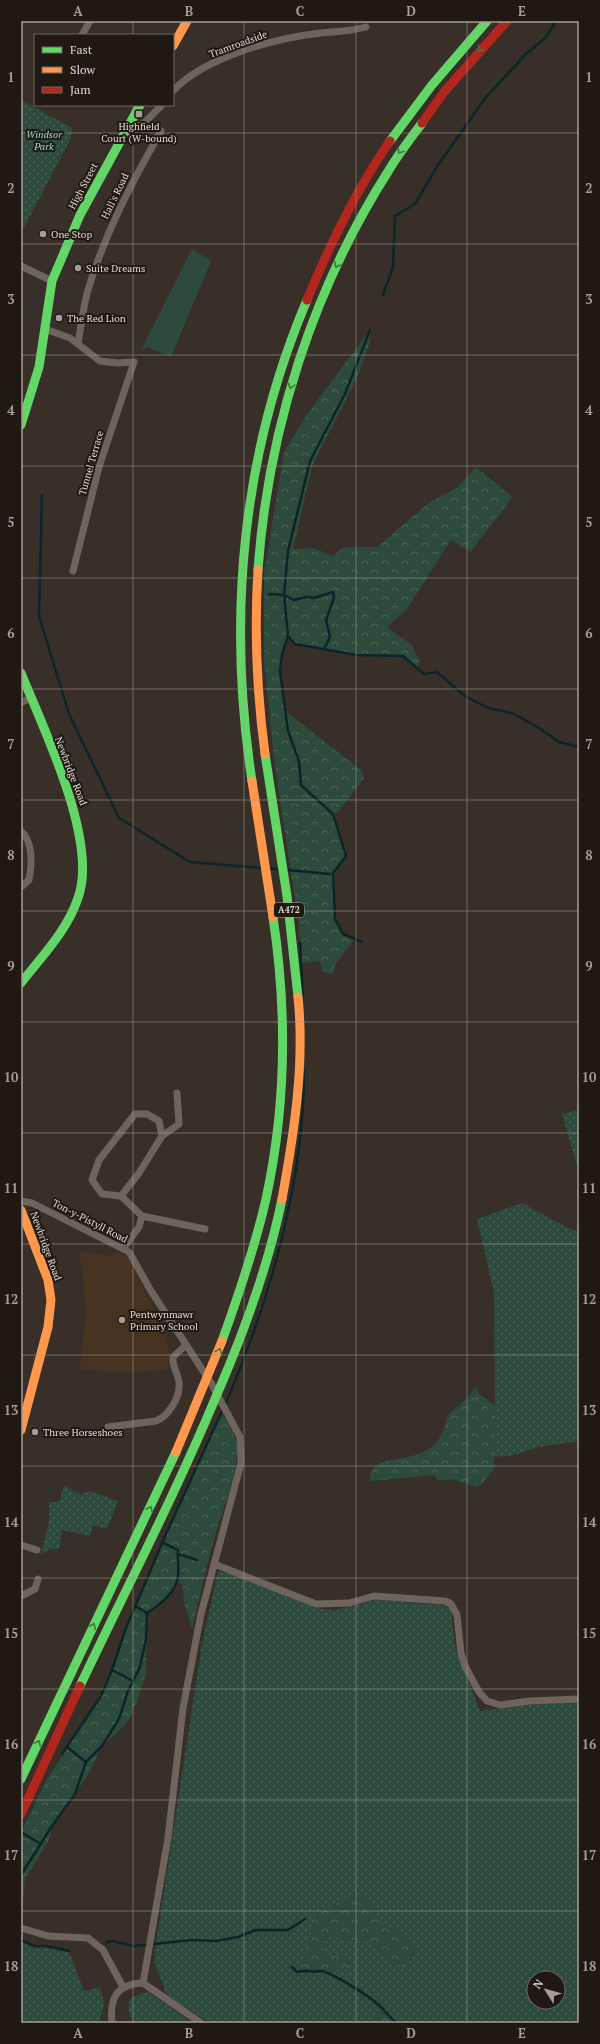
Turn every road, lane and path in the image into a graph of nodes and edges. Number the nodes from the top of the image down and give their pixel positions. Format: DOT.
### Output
graph roads {
  1 [pos="90,21"];
  2 [pos="187,21"];
  3 [pos="487,21"];
  4 [pos="507,21"];
  5 [pos="366,28"];
  6 [pos="83,34"];
  7 [pos="174,44"];
  8 [pos="174,91"];
  9 [pos="139,106"];
  10 [pos="161,106"];
  11 [pos="129,125"];
  12 [pos="162,131"];
  13 [pos="21,266"];
  14 [pos="52,281"];
  15 [pos="45,329"];
  16 [pos="78,344"];
  17 [pos="21,425"];
  18 [pos="73,570"];
  19 [pos="21,673"];
  20 [pos="30,698"];
  21 [pos="21,703"];
  22 [pos="21,831"];
  23 [pos="21,888"];
  24 [pos="21,984"];
  25 [pos="177,1093"];
  26 [pos="162,1136"];
  27 [pos="121,1196"];
  28 [pos="21,1201"];
  29 [pos="21,1210"];
  30 [pos="142,1216"];
  31 [pos="205,1229"];
  32 [pos="123,1249"];
  33 [pos="186,1345"];
  34 [pos="108,1427"];
  35 [pos="21,1430"];
  36 [pos="21,1545"];
  37 [pos="37,1550"];
  38 [pos="214,1564"];
  39 [pos="38,1580"];
  40 [pos="21,1596"];
  41 [pos="579,1699"];
  42 [pos="21,1779"];
  43 [pos="21,1814"];
  44 [pos="21,1928"];
  45 [pos="144,1984"];
  46 [pos="123,1987"];
  47 [pos="112,2023"];
  48 [pos="201,2023"];
  1 -- 6 [label="street"];
  2 -- 7 [label="main road"];
  42 -- 3 [label="main road, A472, one-way"];
  4 -- 43 [label="main road, A472, one-way"];
  5 -- 8 [label="street, Tramroadside"];
  9 -- 11 [label="main road, High Street"];
  10 -- 11 [label="street"];
  11 -- 14 [label="main road, High Street"];
  12 -- 16 [label="street, Hall's Road"];
  13 -- 14 [label="street"];
  14 -- 15 [label="main road, High Street"];
  15 -- 16 [label="street"];
  15 -- 17 [label="main road, High Street"];
  16 -- 18 [label="street, Tunnel Terrace"];
  19 -- 20 [label="main road, Newbridge Road"];
  20 -- 21 [label="street"];
  20 -- 24 [label="main road, Newbridge Road"];
  22 -- 23 [label="street"];
  25 -- 26 [label="street"];
  26 -- 27 [label="street"];
  26 -- 27 [label="street"];
  27 -- 30 [label="street"];
  28 -- 32 [label="street, Ton-y-Pistyll Road"];
  29 -- 35 [label="main road, Newbridge Road"];
  30 -- 31 [label="street"];
  30 -- 32 [label="street"];
  32 -- 33 [label="street, Ton-y-Pistyll Road"];
  33 -- 34 [label="street"];
  33 -- 38 [label="street, Ton-y-Pistyll Road"];
  36 -- 37 [label="street"];
  38 -- 41 [label="street"];
  38 -- 45 [label="street, Ton-y-Pistyll Road"];
  39 -- 40 [label="street"];
  44 -- 46 [label="street"];
  45 -- 46 [label="street"];
  45 -- 48 [label="street"];
  46 -- 47 [label="street"];
}
